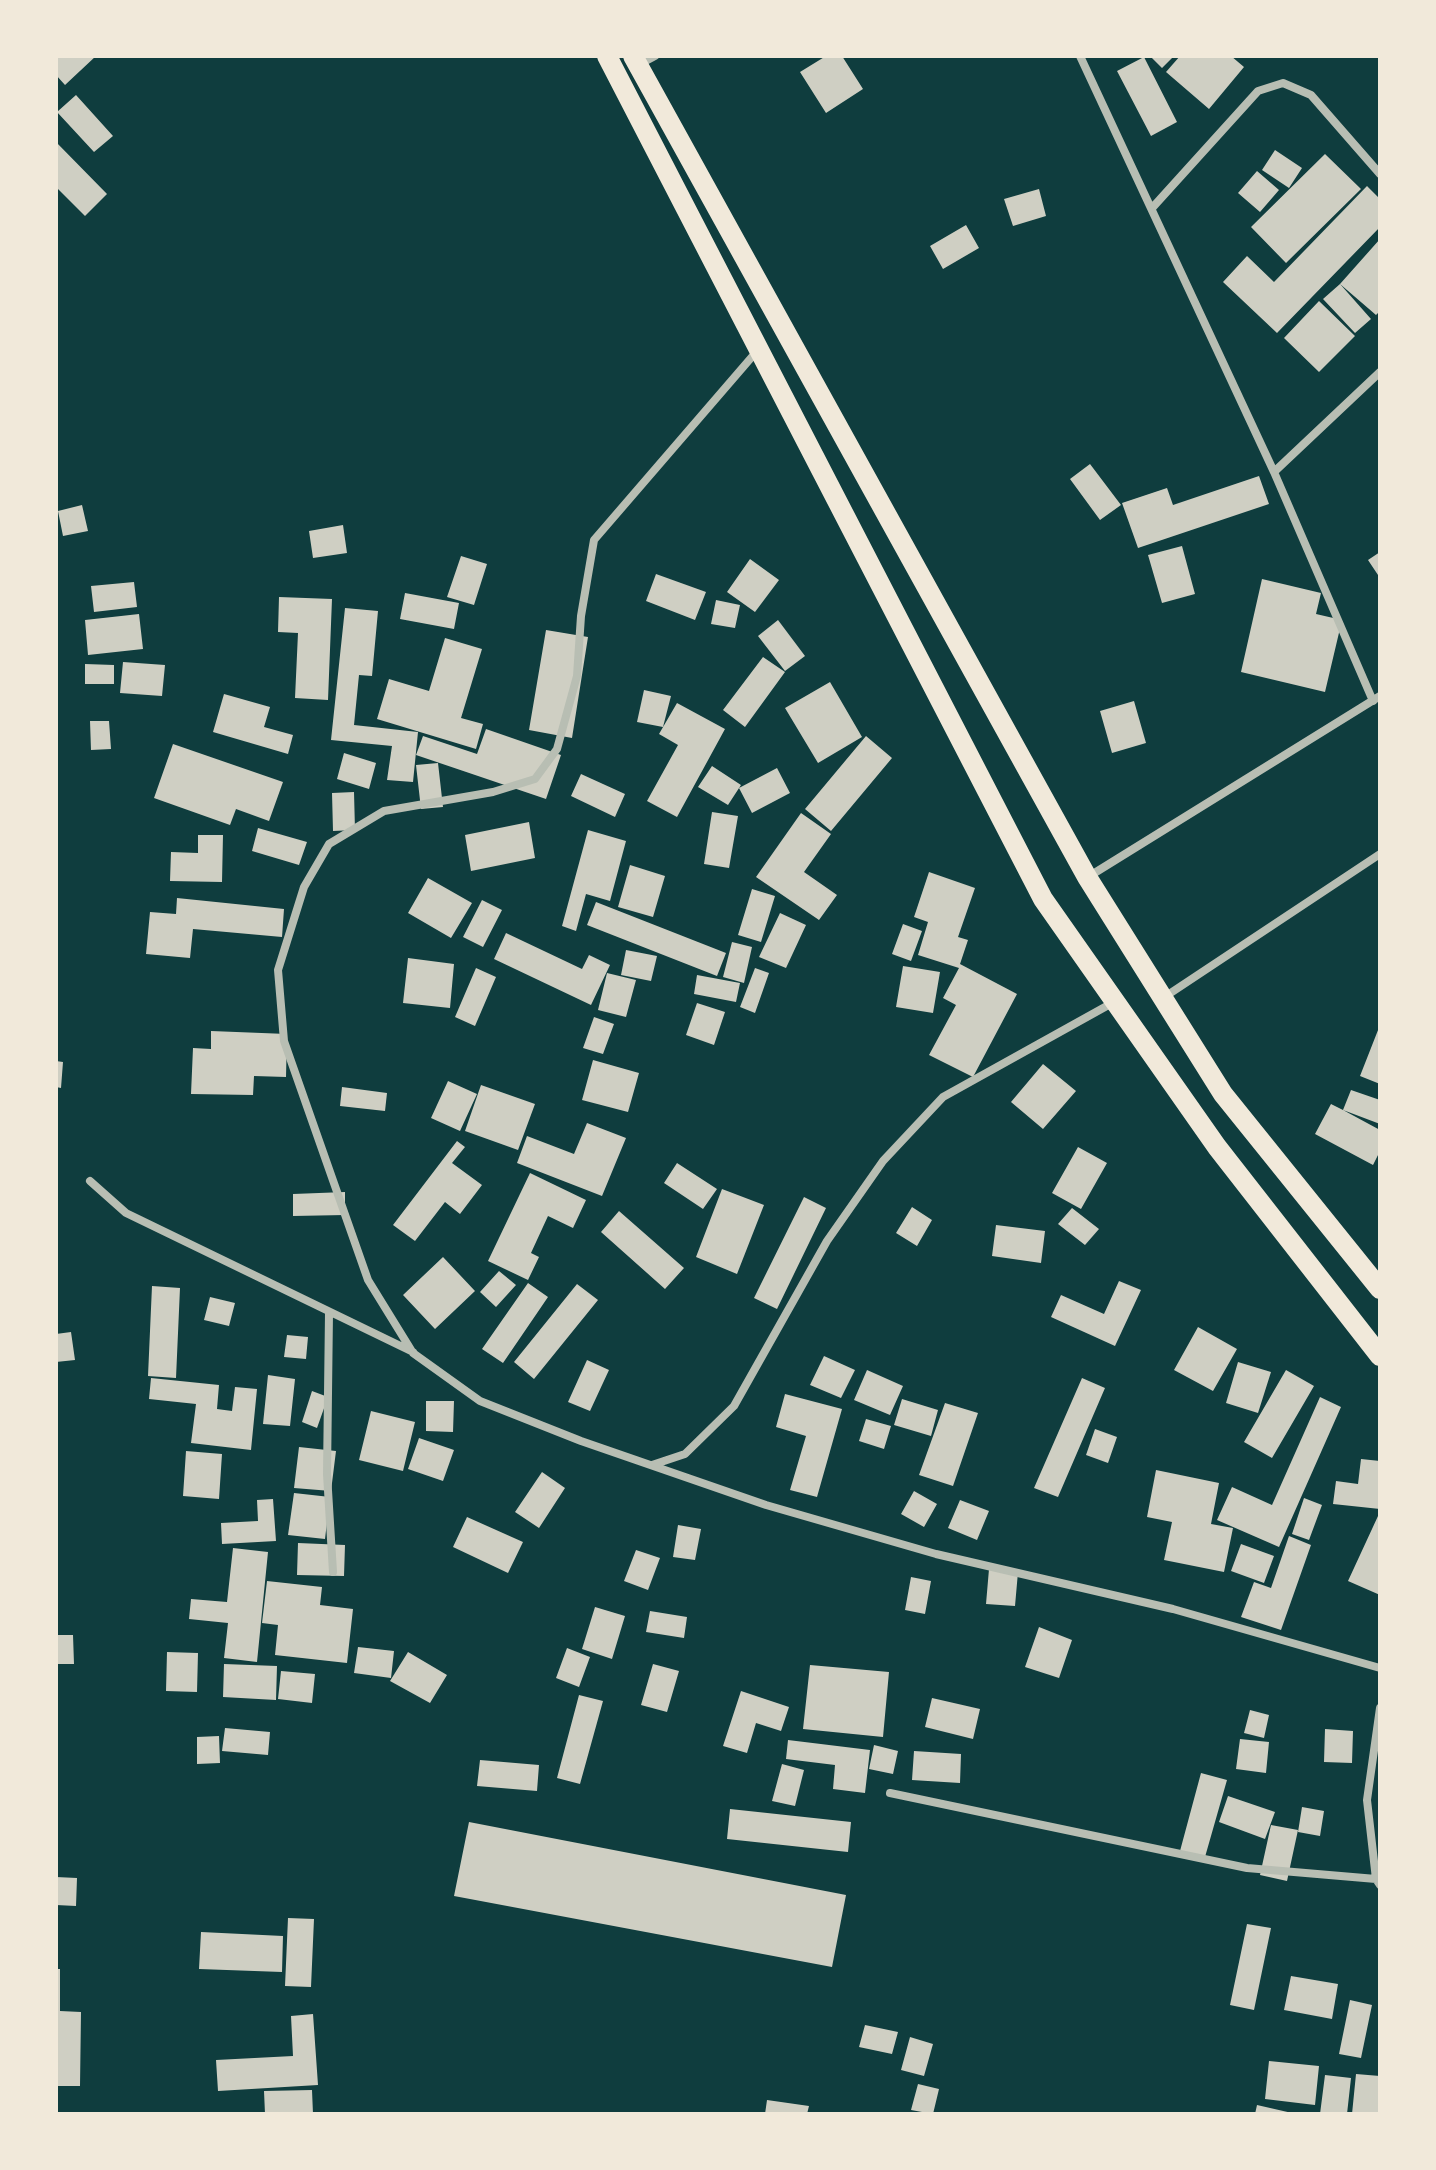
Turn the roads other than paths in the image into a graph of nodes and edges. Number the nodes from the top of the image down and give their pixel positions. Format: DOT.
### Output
graph roads {
  1 [pos="607,56"];
  2 [pos="1080,56"];
  3 [pos="642,59"];
  4 [pos="1380,174"];
  5 [pos="1153,207"];
  6 [pos="759,349"];
  7 [pos="1380,372"];
  8 [pos="1274,472"];
  9 [pos="1377,698"];
  10 [pos="1380,854"];
  11 [pos="1087,877"];
  12 [pos="1162,998"];
  13 [pos="1115,1001"];
  14 [pos="90,1181"];
  15 [pos="1380,1289"];
  16 [pos="329,1313"];
  17 [pos="413,1353"];
  18 [pos="1380,1356"];
  19 [pos="652,1465"];
  20 [pos="333,1572"];
  21 [pos="1380,1668"];
  22 [pos="1380,1708"];
  23 [pos="890,1793"];
  24 [pos="1378,1882"];
  1 -- 6 [label="main road"];
  2 -- 5 [label="street"];
  3 -- 11 [label="main road"];
  4 -- 5 [label="street"];
  5 -- 8 [label="street"];
  6 -- 13 [label="main road"];
  6 -- 17 [label="street"];
  7 -- 8 [label="street"];
  8 -- 9 [label="street"];
  9 -- 11 [label="street"];
  10 -- 12 [label="street"];
  11 -- 12 [label="main road"];
  12 -- 15 [label="main road"];
  13 -- 18 [label="main road"];
  13 -- 19 [label="street"];
  14 -- 16 [label="street"];
  16 -- 17 [label="street"];
  16 -- 20 [label="street"];
  17 -- 19 [label="street"];
  19 -- 21 [label="street"];
  22 -- 24 [label="street"];
  23 -- 24 [label="street"];
}
